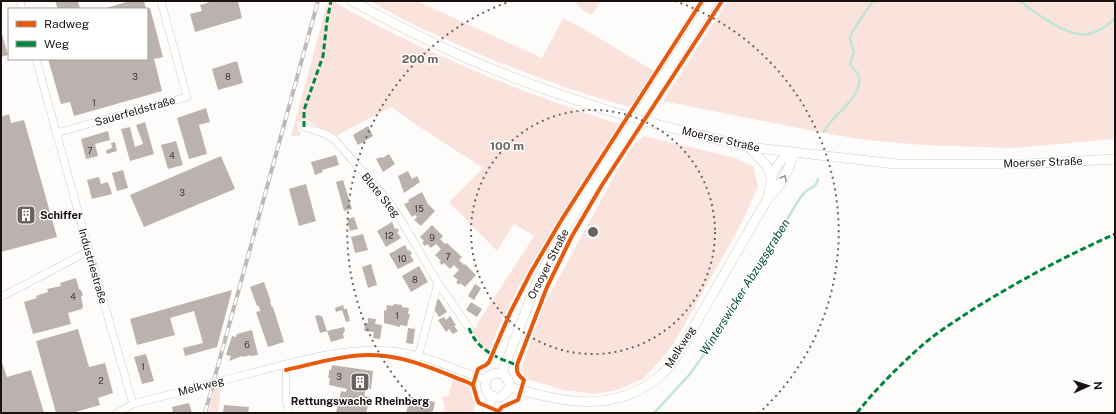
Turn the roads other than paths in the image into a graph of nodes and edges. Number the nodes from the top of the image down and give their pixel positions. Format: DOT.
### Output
graph roads {
  1 [pos="161,1"];
  2 [pos="352,1"];
  3 [pos="712,1"];
  4 [pos="36,60"];
  5 [pos="304,127"];
  6 [pos="56,133"];
  7 [pos="750,147"];
  8 [pos="792,153"];
  9 [pos="1115,159"];
  10 [pos="771,177"];
  11 [pos="768,198"];
  12 [pos="89,251"];
  13 [pos="438,282"];
  14 [pos="1,297"];
  15 [pos="469,328"];
  16 [pos="418,357"];
  17 [pos="286,364"];
  18 [pos="502,373"];
  19 [pos="486,380"];
  20 [pos="510,387"];
  21 [pos="493,396"];
  22 [pos="133,404"];
  23 [pos="117,413"];
  24 [pos="288,413"];
  25 [pos="487,413"];
  1 -- 6 [label="street, Sauerfeldstraße"];
  2 -- 7 [label="main road, Moerser Straße, bridge"];
  3 -- 18 [label="main road, Orsoyer Straße"];
  4 -- 6 [label="street, Industriestraße"];
  5 -- 13 [label="street, Blote Steg"];
  6 -- 12 [label="street, Industriestraße"];
  7 -- 8 [label="main road, Moerser Straße"];
  7 -- 10 [label="main road"];
  8 -- 9 [label="main road, Moerser Straße"];
  8 -- 10 [label="main road, Melkweg"];
  11 -- 8 [label="main road, Melkweg, one-way"];
  10 -- 11 [label="main road, Melkweg"];
  11 -- 20 [label="main road, Melkweg"];
  12 -- 14 [label="street"];
  12 -- 22 [label="street, Industriestraße"];
  13 -- 15 [label="street, Blote Steg"];
  13 -- 16 [label="street"];
  16 -- 17 [label="street, Melkweg"];
  16 -- 19 [label="street, Melkweg"];
  17 -- 22 [label="street, Melkweg"];
  17 -- 24 [label="street"];
  18 -- 19 [label="main road"];
  18 -- 20 [label="main road"];
  19 -- 21 [label="main road"];
  20 -- 21 [label="main road"];
  21 -- 25 [label="main road"];
  22 -- 23 [label="street, Melkweg"];
}
